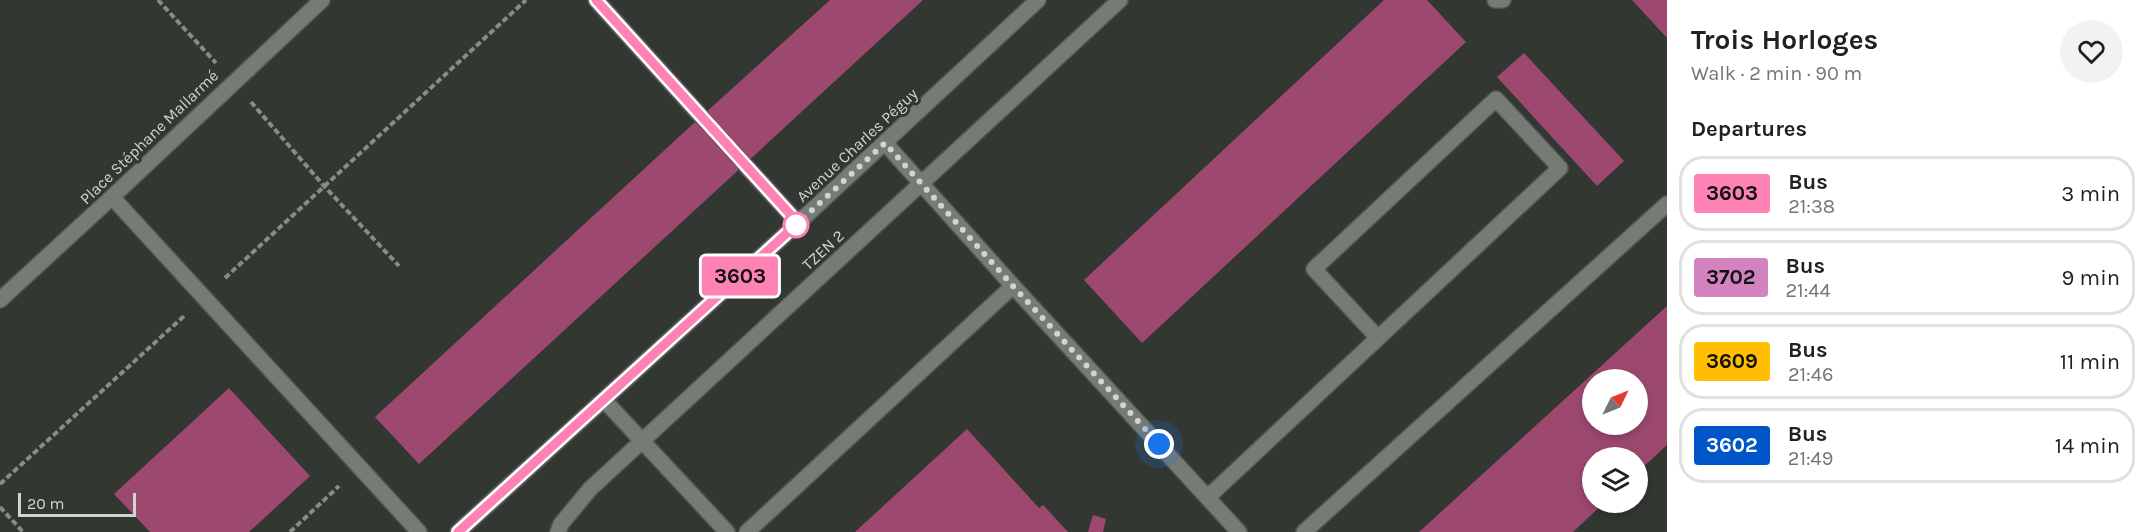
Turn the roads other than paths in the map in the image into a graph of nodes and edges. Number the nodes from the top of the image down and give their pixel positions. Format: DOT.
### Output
graph roads {
  1 [pos="322,0"];
  2 [pos="596,0"];
  3 [pos="1038,0"];
  4 [pos="1120,0"];
  5 [pos="1496,0"];
  6 [pos="1503,0"];
  7 [pos="700,115"];
  8 [pos="885,143"];
  9 [pos="747,167"];
  10 [pos="921,184"];
  11 [pos="112,197"];
  12 [pos="1667,204"];
  13 [pos="798,223"];
  14 [pos="1013,286"];
  15 [pos="0,300"];
  16 [pos="1378,338"];
  17 [pos="604,400"];
  18 [pos="643,441"];
  19 [pos="1208,497"];
  20 [pos="419,532"];
  21 [pos="458,532"];
  22 [pos="558,532"];
  23 [pos="727,532"];
  24 [pos="747,532"];
  25 [pos="1239,532"];
  26 [pos="1304,532"];
  1 -- 11 [label="street, Place Stéphane Mallarmé"];
  2 -- 7 [label="street"];
  3 -- 8 [label="street, Avenue Charles Péguy"];
  4 -- 10 [label="street, TZEN 2"];
  5 -- 6 [label="street"];
  8 -- 10 [label="street"];
  8 -- 13 [label="street, Avenue Charles Péguy"];
  9 -- 13 [label="street"];
  10 -- 14 [label="street"];
  10 -- 18 [label="street, TZEN 2"];
  11 -- 15 [label="street, Place Stéphane Mallarmé"];
  11 -- 20 [label="street"];
  12 -- 26 [label="street"];
  13 -- 17 [label="street, Avenue Charles Péguy"];
  14 -- 19 [label="street"];
  14 -- 24 [label="street"];
  16 -- 16 [label="street"];
  16 -- 19 [label="street"];
  17 -- 18 [label="street"];
  17 -- 21 [label="street, Avenue Charles Péguy"];
  18 -- 22 [label="street, TZEN 2"];
  18 -- 23 [label="street"];
  19 -- 25 [label="street"];
}
